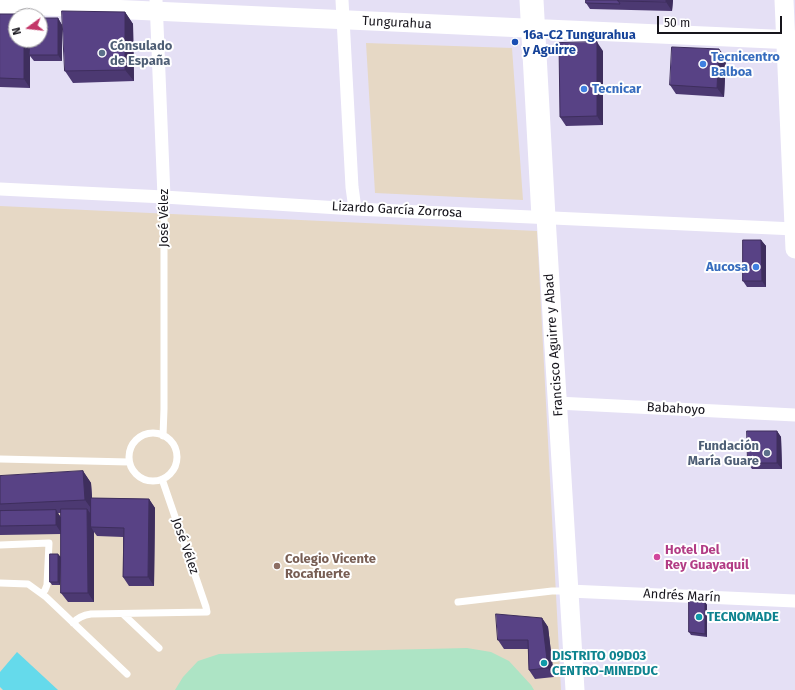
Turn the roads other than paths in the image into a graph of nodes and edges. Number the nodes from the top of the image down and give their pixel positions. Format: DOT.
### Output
graph roads {
  1 [pos="342,0"];
  2 [pos="523,0"];
  3 [pos="534,0"];
  4 [pos="784,0"];
  5 [pos="0,4"];
  6 [pos="157,6"];
  7 [pos="343,20"];
  8 [pos="530,29"];
  9 [pos="790,40"];
  10 [pos="0,189"];
  11 [pos="164,197"];
  12 [pos="355,209"];
  13 [pos="542,222"];
  14 [pos="795,229"];
  15 [pos="795,249"];
  16 [pos="557,403"];
  17 [pos="795,415"];
  18 [pos="163,436"];
  19 [pos="0,459"];
  20 [pos="129,462"];
  21 [pos="162,480"];
  22 [pos="0,545"];
  23 [pos="0,582"];
  24 [pos="569,591"];
  25 [pos="42,594"];
  26 [pos="795,601"];
  27 [pos="458,602"];
  28 [pos="123,614"];
  29 [pos="73,623"];
  30 [pos="159,648"];
  31 [pos="127,674"];
  32 [pos="575,690"];
  1 -- 7 [label="street"];
  2 -- 8 [label="lane"];
  3 -- 8 [label="main road, Francisco Aguirre y Abad"];
  4 -- 9 [label="main road"];
  5 -- 6 [label="main road, Tungurahua"];
  6 -- 7 [label="main road, Tungurahua"];
  6 -- 11 [label="street, José Vélez"];
  7 -- 8 [label="main road, Tungurahua"];
  7 -- 12 [label="street"];
  8 -- 9 [label="main road, Tungurahua"];
  8 -- 13 [label="main road, Francisco Aguirre y Abad"];
  9 -- 14 [label="main road"];
  10 -- 11 [label="street, Lizardo García Zorrosa"];
  11 -- 12 [label="street, Lizardo García Zorrosa"];
  11 -- 18 [label="lane, José Vélez"];
  12 -- 13 [label="street, Lizardo García Zorrosa"];
  13 -- 14 [label="street, Lizardo García Zorrosa"];
  13 -- 16 [label="main road, Francisco Aguirre y Abad"];
  14 -- 15 [label="main road"];
  16 -- 17 [label="street, Babahoyo"];
  16 -- 24 [label="main road, Francisco Aguirre y Abad"];
  18 -- 20 [label="lane"];
  18 -- 21 [label="lane"];
  19 -- 20 [label="lane"];
  20 -- 21 [label="lane"];
  21 -- 28 [label="lane, José Vélez"];
  22 -- 25 [label="lane"];
  23 -- 25 [label="lane"];
  24 -- 26 [label="street, Andrés Marín"];
  24 -- 27 [label="lane"];
  24 -- 32 [label="main road, Francisco Aguirre y Abad"];
  25 -- 29 [label="lane"];
  28 -- 29 [label="lane"];
  28 -- 30 [label="lane"];
  29 -- 31 [label="lane"];
}
